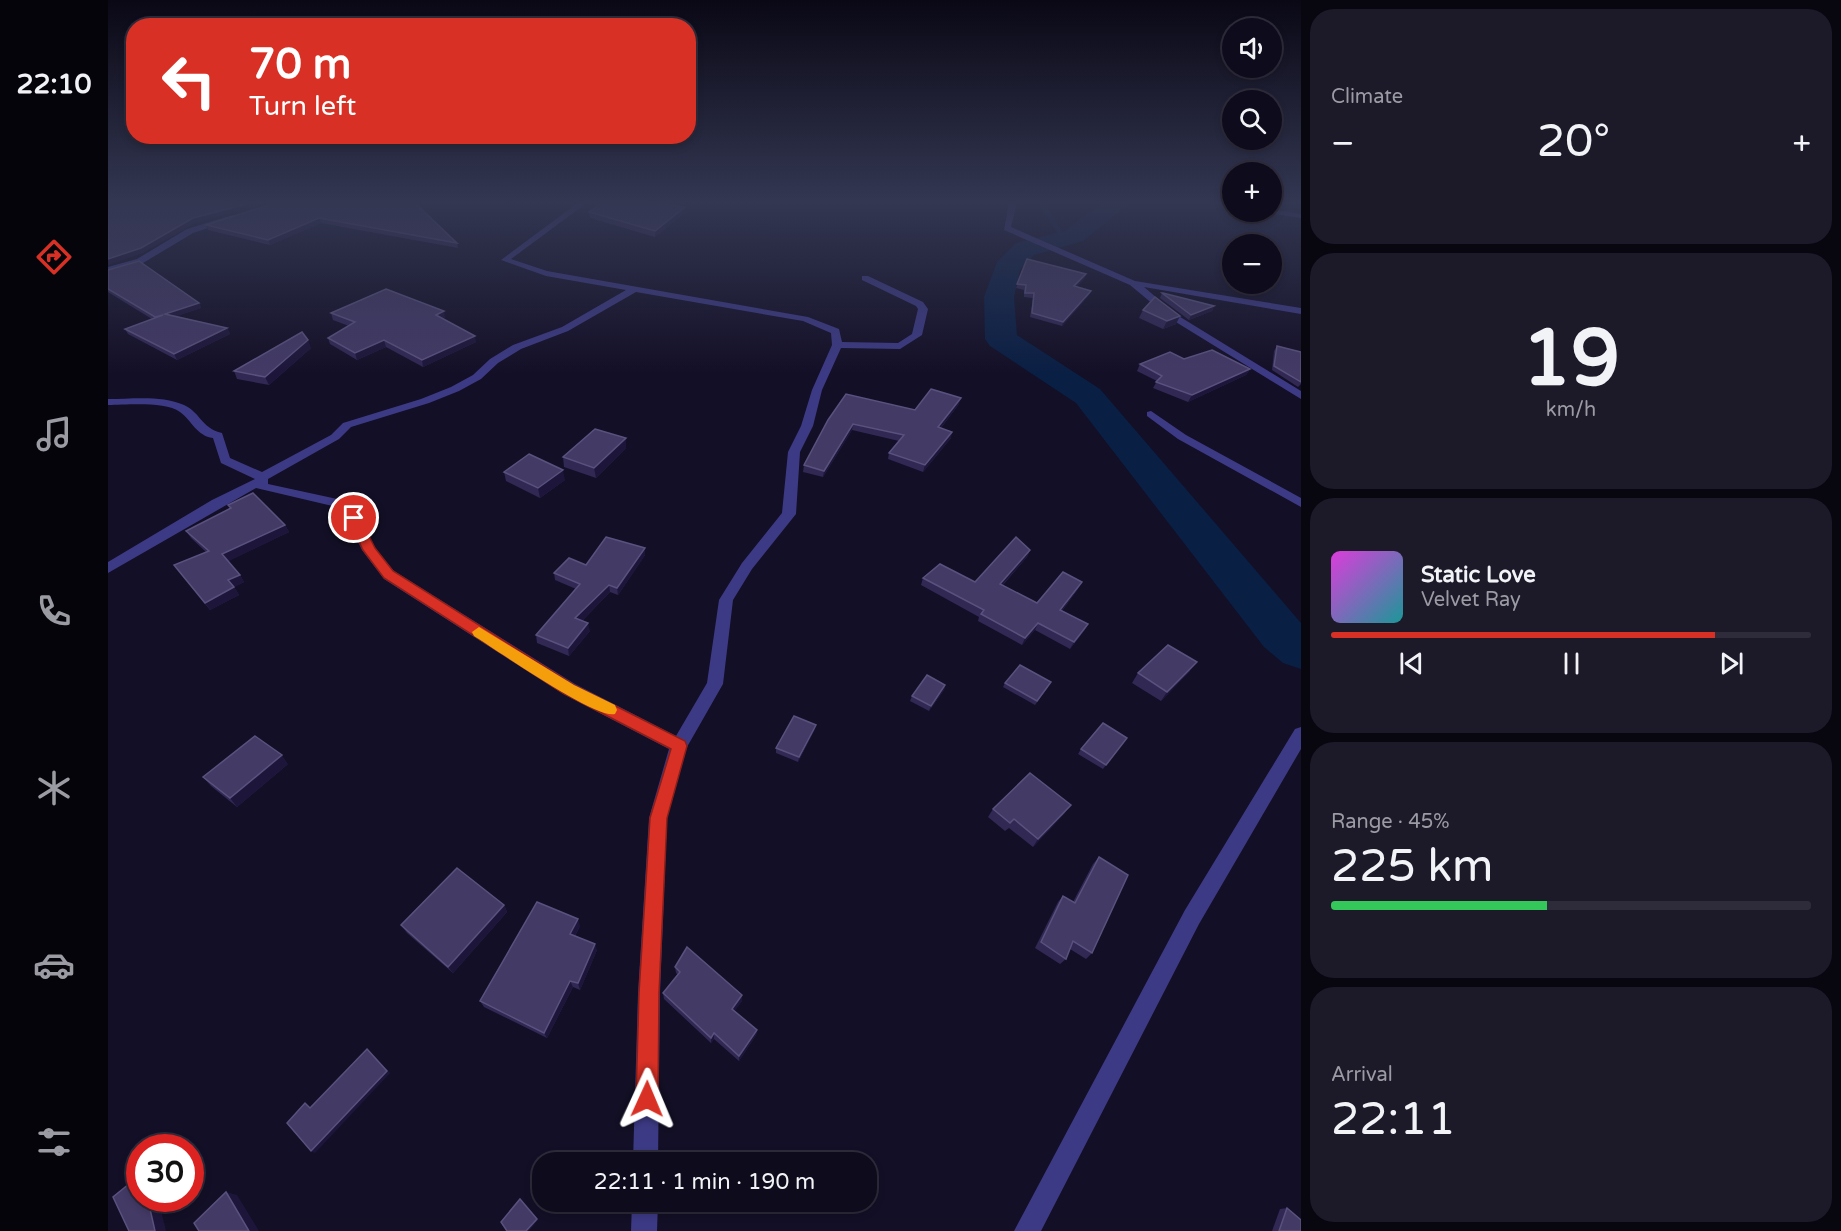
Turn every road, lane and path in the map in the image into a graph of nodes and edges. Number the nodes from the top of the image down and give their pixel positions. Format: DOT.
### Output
graph roads {
  1 [pos="143,259"];
  2 [pos="506,259"];
  3 [pos="1080,259"];
  4 [pos="108,270"];
  5 [pos="865,278"];
  6 [pos="1133,282"];
  7 [pos="634,289"];
  8 [pos="1301,311"];
  9 [pos="837,345"];
  10 [pos="1301,396"];
  11 [pos="108,402"];
  12 [pos="1151,414"];
  13 [pos="262,479"];
  14 [pos="1301,504"];
  15 [pos="108,568"];
  16 [pos="1301,734"];
  17 [pos="679,746"];
  18 [pos="646,1152"];
  19 [pos="645,1212"];
  20 [pos="644,1231"];
  21 [pos="1027,1231"];
  1 -- 4 [label="street"];
  2 -- 7 [label="street"];
  3 -- 6 [label="street"];
  5 -- 9 [label="street"];
  6 -- 8 [label="street"];
  6 -- 10 [label="street"];
  7 -- 9 [label="street"];
  7 -- 13 [label="street"];
  9 -- 17 [label="street"];
  11 -- 13 [label="street"];
  12 -- 14 [label="street"];
  13 -- 15 [label="street"];
  13 -- 17 [label="street"];
  16 -- 21 [label="street"];
  17 -- 18 [label="street"];
  19 -- 20 [label="street"];
}
